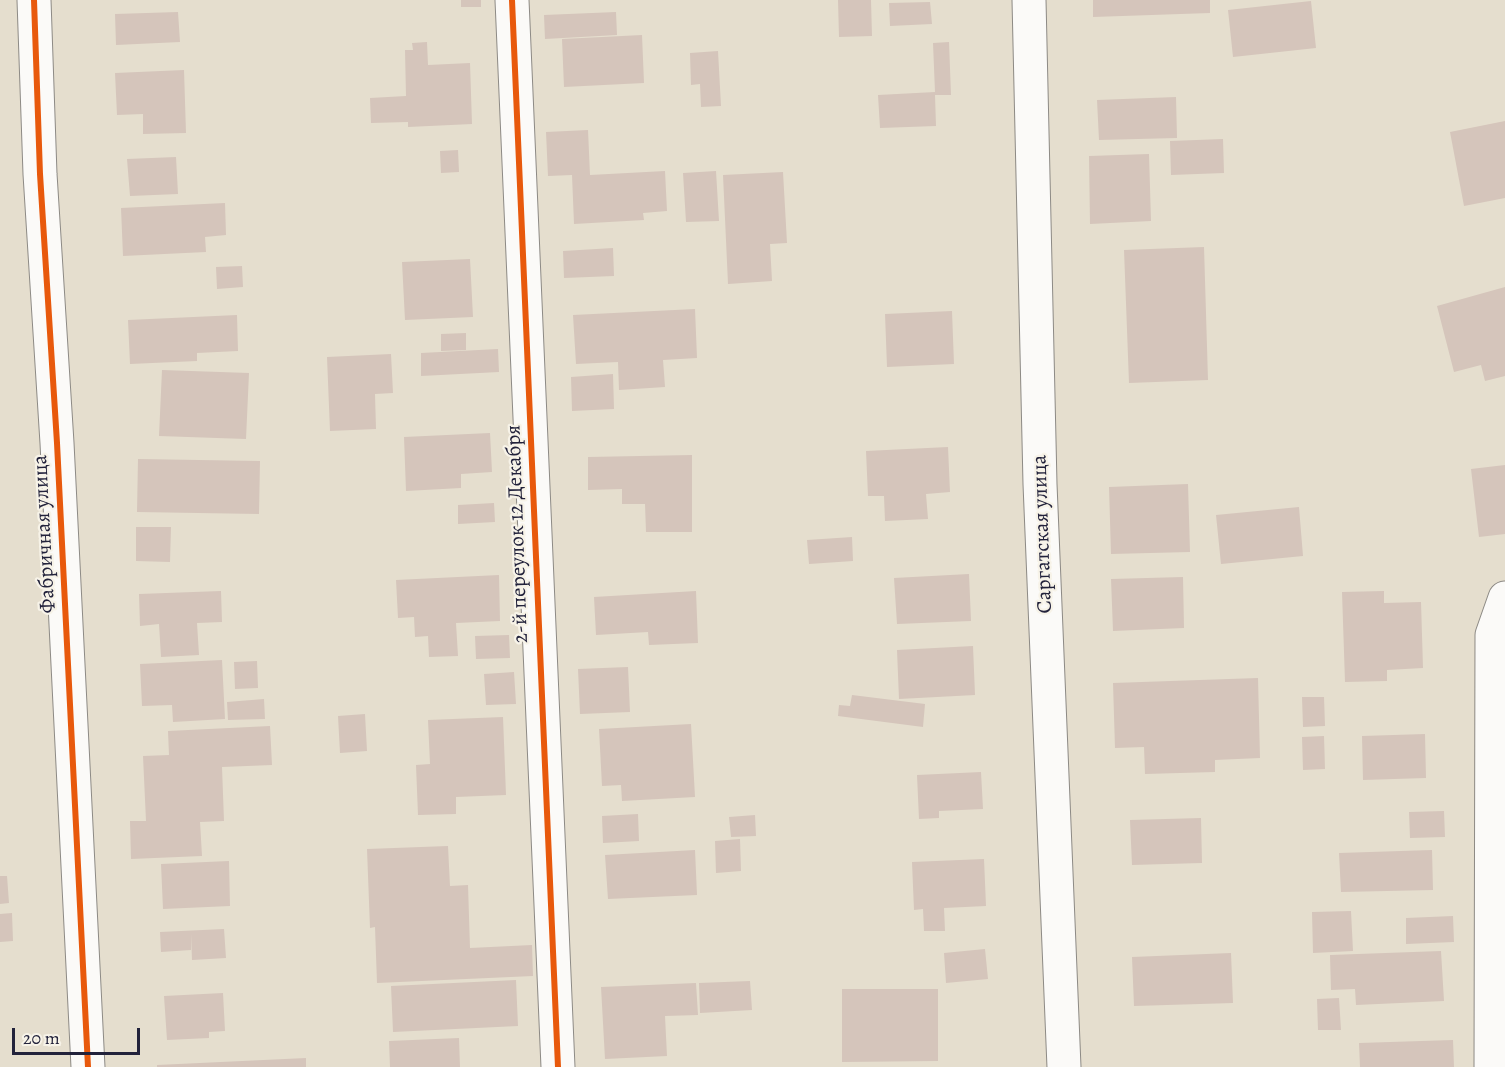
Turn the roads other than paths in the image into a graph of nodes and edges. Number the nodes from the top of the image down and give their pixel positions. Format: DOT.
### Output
graph roads {
  1 [pos="34,0"];
  2 [pos="512,0"];
  3 [pos="1029,0"];
  4 [pos="1505,598"];
  5 [pos="88,1067"];
  6 [pos="558,1067"];
  7 [pos="1064,1067"];
  8 [pos="1491,1067"];
  1 -- 5 [label="street, Фабричная улица"];
  2 -- 6 [label="street, 2-й переулок 12 Декабря"];
  3 -- 7 [label="street, Саргатская улица"];
  4 -- 8 [label="street"];
}
